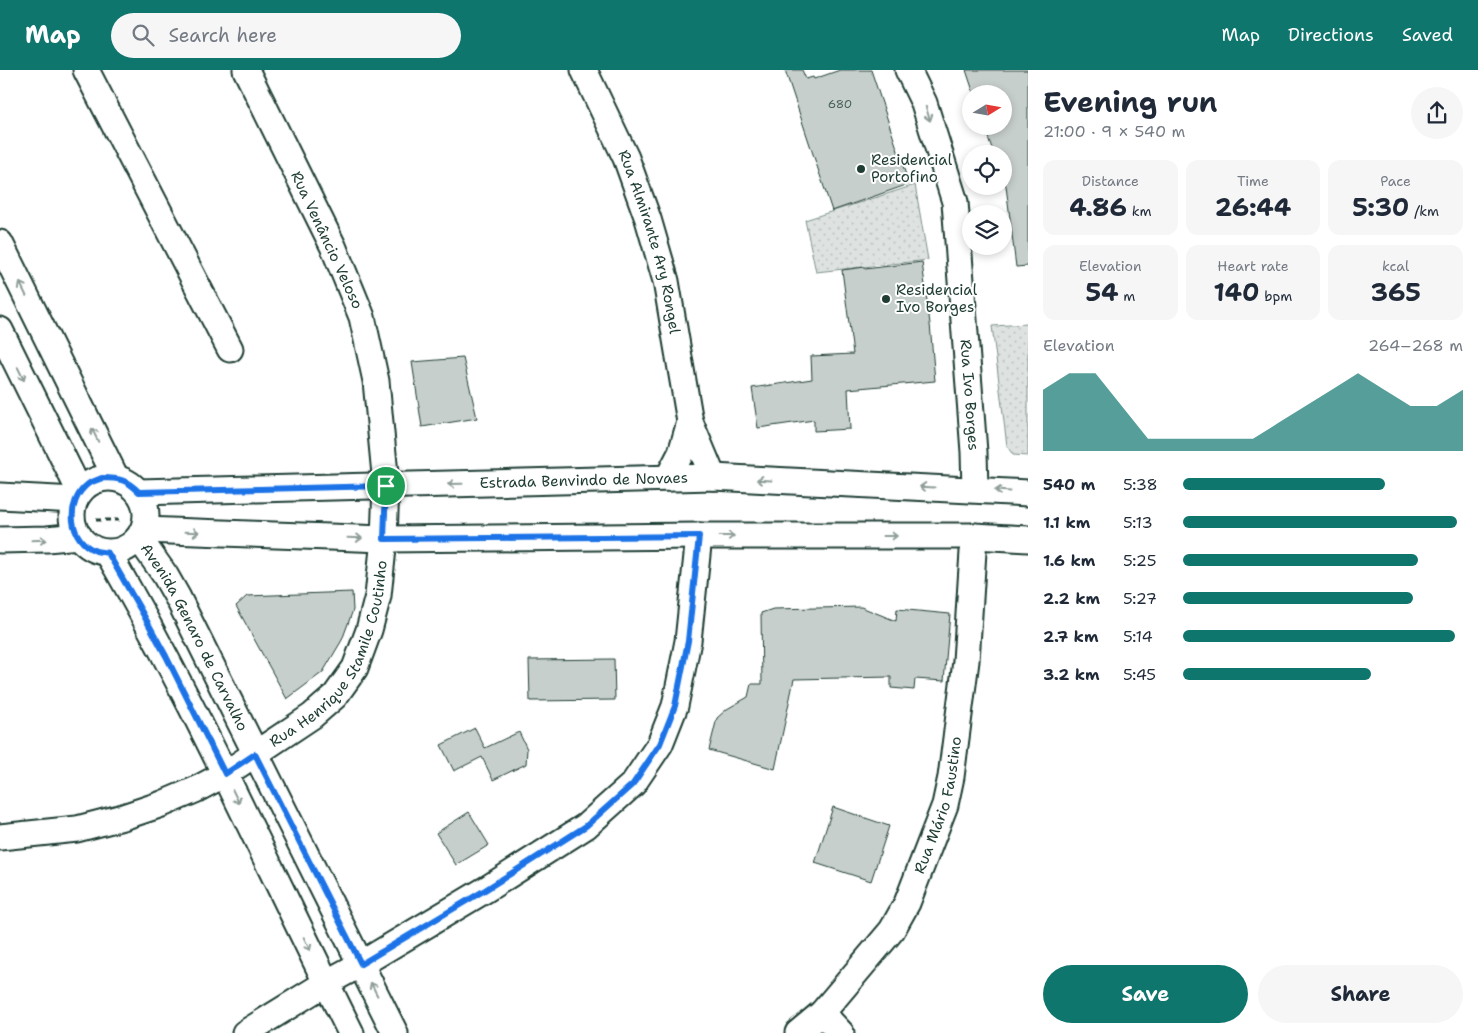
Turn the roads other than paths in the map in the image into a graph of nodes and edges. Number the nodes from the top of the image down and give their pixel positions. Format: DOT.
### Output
graph roads {
  1 [pos="86,70"];
  2 [pos="246,70"];
  3 [pos="584,70"];
  4 [pos="908,70"];
  5 [pos="0,243"];
  6 [pos="0,330"];
  7 [pos="230,348"];
  8 [pos="690,422"];
  9 [pos="713,477"];
  10 [pos="116,478"];
  11 [pos="668,478"];
  12 [pos="386,486"];
  13 [pos="975,489"];
  14 [pos="139,492"];
  15 [pos="1028,493"];
  16 [pos="0,496"];
  17 [pos="77,496"];
  18 [pos="142,534"];
  19 [pos="79,536"];
  20 [pos="699,536"];
  21 [pos="974,536"];
  22 [pos="1028,538"];
  23 [pos="384,539"];
  24 [pos="0,540"];
  25 [pos="108,553"];
  26 [pos="255,754"];
  27 [pos="225,774"];
  28 [pos="0,837"];
  29 [pos="361,964"];
  30 [pos="326,983"];
  31 [pos="822,1013"];
  32 [pos="245,1033"];
  33 [pos="351,1033"];
  34 [pos="395,1033"];
  35 [pos="798,1033"];
  36 [pos="841,1033"];
  1 -- 7 [label="street"];
  2 -- 12 [label="street, Rua Venâncio Veloso"];
  3 -- 8 [label="street, Rua Almirante Ary Rongel"];
  4 -- 13 [label="street, Rua Ivo Borges, one-way"];
  10 -- 5 [label="street, one-way"];
  6 -- 17 [label="street, one-way"];
  8 -- 9 [label="street, Rua Almirante Ary Rongel"];
  8 -- 11 [label="street, Rua Almirante Ary Rongel"];
  9 -- 11 [label="street, Estrada Benvindo de Novaes"];
  13 -- 9 [label="street, Estrada Benvindo de Novaes, one-way"];
  10 -- 14 [label="street"];
  10 -- 17 [label="street"];
  11 -- 12 [label="street, Estrada Benvindo de Novaes, one-way"];
  12 -- 14 [label="street, Estrada Benvindo de Novaes"];
  12 -- 23 [label="street, Rua Venâncio Veloso"];
  15 -- 13 [label="street, Estrada Benvindo de Novaes, one-way"];
  14 -- 18 [label="street"];
  16 -- 17 [label="street"];
  17 -- 19 [label="street"];
  18 -- 23 [label="street, one-way"];
  18 -- 25 [label="street"];
  18 -- 26 [label="street, Avenida Genaro de Carvalho"];
  24 -- 19 [label="street, one-way"];
  19 -- 25 [label="street"];
  20 -- 21 [label="street, one-way"];
  20 -- 23 [label="street"];
  20 -- 29 [label="street"];
  21 -- 22 [label="street"];
  21 -- 31 [label="street, Rua Mário Faustino"];
  23 -- 26 [label="street, Rua Henrique Stamile Coutinho"];
  25 -- 27 [label="street"];
  26 -- 27 [label="street, Rua Henrique Stamile Coutinho"];
  26 -- 29 [label="street, Avenida Genaro de Carvalho"];
  27 -- 28 [label="street, Rua Henrique Stamile Coutinho"];
  27 -- 30 [label="street, one-way"];
  29 -- 30 [label="street"];
  34 -- 29 [label="street, Avenida Genaro de Carvalho, one-way"];
  30 -- 32 [label="street"];
  30 -- 33 [label="street"];
  31 -- 35 [label="street, Rua Mário Faustino"];
  31 -- 36 [label="street"];
}
